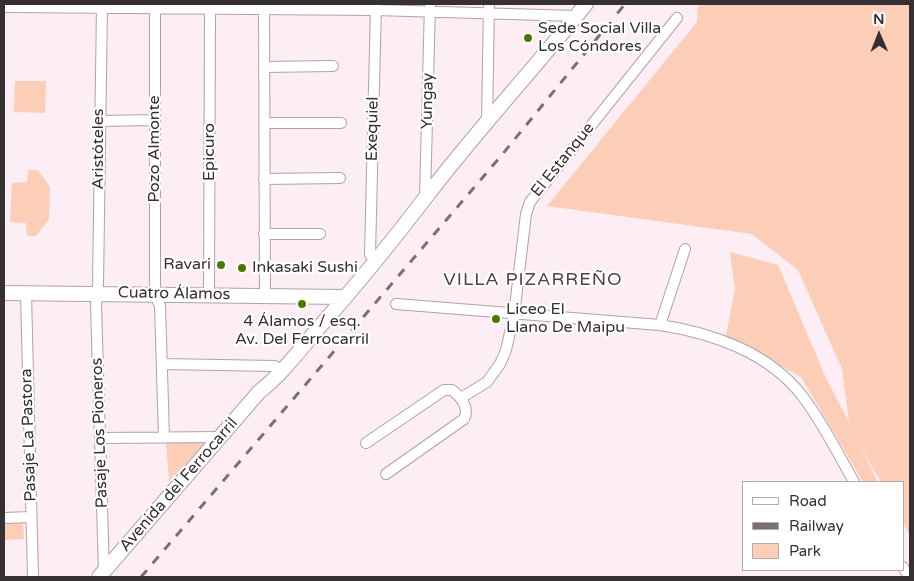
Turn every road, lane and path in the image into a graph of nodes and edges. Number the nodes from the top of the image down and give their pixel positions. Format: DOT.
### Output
graph roads {
  1 [pos="586,4"];
  2 [pos="102,6"];
  3 [pos="155,6"];
  4 [pos="4,7"];
  5 [pos="264,7"];
  6 [pos="337,7"];
  7 [pos="376,7"];
  8 [pos="430,8"];
  9 [pos="210,9"];
  10 [pos="489,9"];
  11 [pos="576,16"];
  12 [pos="677,18"];
  13 [pos="333,66"];
  14 [pos="264,67"];
  15 [pos="155,120"];
  16 [pos="100,121"];
  17 [pos="486,122"];
  18 [pos="264,123"];
  19 [pos="341,123"];
  20 [pos="340,178"];
  21 [pos="264,179"];
  22 [pos="425,198"];
  23 [pos="264,234"];
  24 [pos="320,234"];
  25 [pos="684,249"];
  26 [pos="370,255"];
  27 [pos="4,293"];
  28 [pos="26,293"];
  29 [pos="97,294"];
  30 [pos="155,294"];
  31 [pos="209,295"];
  32 [pos="265,295"];
  33 [pos="340,296"];
  34 [pos="396,304"];
  35 [pos="514,315"];
  36 [pos="660,325"];
  37 [pos="162,364"];
  38 [pos="275,366"];
  39 [pos="259,392"];
  40 [pos="461,398"];
  41 [pos="164,437"];
  42 [pos="220,437"];
  43 [pos="100,438"];
  44 [pos="366,443"];
  45 [pos="386,474"];
  46 [pos="853,481"];
  47 [pos="31,517"];
  48 [pos="4,518"];
  49 [pos="102,575"];
  50 [pos="33,577"];
  1 -- 11 [label="street, Avenida del Ferrocarril"];
  2 -- 3 [label="street"];
  2 -- 4 [label="street"];
  2 -- 16 [label="street, Aristóteles"];
  3 -- 9 [label="street"];
  3 -- 15 [label="street, Pozo Almonte"];
  5 -- 6 [label="street"];
  5 -- 9 [label="street"];
  5 -- 14 [label="street"];
  6 -- 7 [label="street"];
  7 -- 8 [label="street"];
  7 -- 26 [label="street, Exequiel"];
  8 -- 10 [label="street"];
  8 -- 22 [label="street, Yungay"];
  9 -- 31 [label="street, Epicuro"];
  10 -- 11 [label="street"];
  10 -- 17 [label="street"];
  11 -- 17 [label="street, Avenida del Ferrocarril"];
  12 -- 35 [label="street, El Estanque"];
  13 -- 14 [label="street"];
  14 -- 18 [label="street"];
  15 -- 16 [label="street"];
  15 -- 30 [label="street, Pozo Almonte"];
  16 -- 29 [label="street, Aristóteles"];
  17 -- 22 [label="street, Avenida del Ferrocarril"];
  18 -- 19 [label="street"];
  18 -- 21 [label="street"];
  20 -- 21 [label="street"];
  21 -- 23 [label="street"];
  22 -- 26 [label="street, Avenida del Ferrocarril"];
  22 -- 33 [label="street, Avenida del Ferrocarril"];
  23 -- 24 [label="street"];
  23 -- 32 [label="street"];
  25 -- 36 [label="street"];
  26 -- 33 [label="street, Avenida del Ferrocarril"];
  27 -- 28 [label="street, Cuatro Álamos"];
  28 -- 29 [label="street, Cuatro Álamos"];
  28 -- 47 [label="street, Pasaje La Pastora"];
  29 -- 30 [label="street, Cuatro Álamos"];
  29 -- 43 [label="street, Pasaje Los Pioneros"];
  30 -- 31 [label="street, Cuatro Álamos"];
  30 -- 37 [label="street, Pozo Almonte"];
  31 -- 32 [label="street, Cuatro Álamos"];
  32 -- 33 [label="street, Cuatro Álamos"];
  33 -- 38 [label="street, Avenida del Ferrocarril"];
  33 -- 39 [label="street, Avenida del Ferrocarril"];
  34 -- 35 [label="street"];
  35 -- 36 [label="street"];
  35 -- 40 [label="street, El Estanque"];
  36 -- 46 [label="street"];
  37 -- 38 [label="street"];
  37 -- 41 [label="street, Pozo Almonte"];
  38 -- 39 [label="street, Avenida del Ferrocarril"];
  39 -- 42 [label="street, Avenida del Ferrocarril"];
  40 -- 44 [label="street"];
  40 -- 45 [label="street"];
  41 -- 42 [label="street"];
  41 -- 43 [label="street"];
  42 -- 49 [label="street, Avenida del Ferrocarril"];
  43 -- 49 [label="street, Pasaje Los Pioneros"];
  47 -- 48 [label="street"];
  47 -- 50 [label="street, Pasaje La Pastora"];
}
